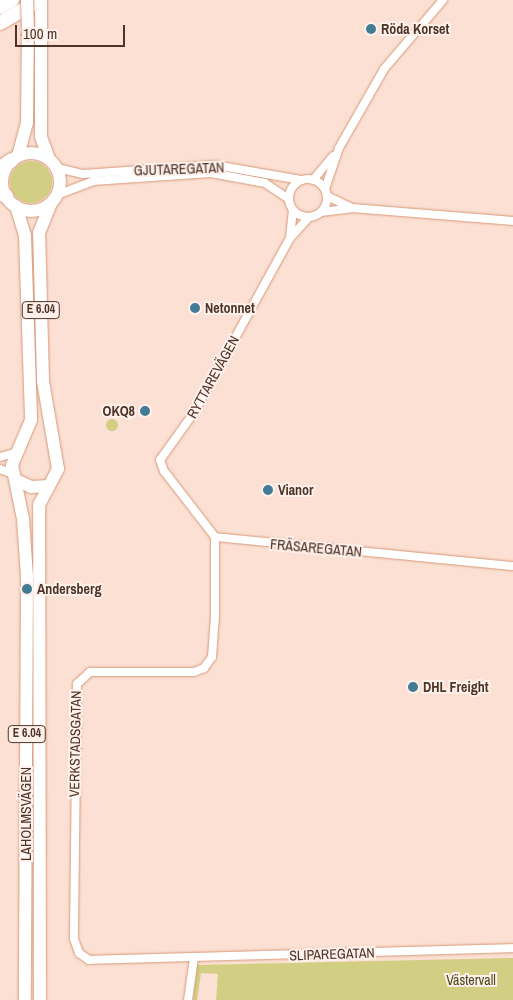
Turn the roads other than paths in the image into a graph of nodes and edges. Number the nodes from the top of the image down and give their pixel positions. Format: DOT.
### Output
graph roads {
  1 [pos="28,0"];
  2 [pos="41,0"];
  3 [pos="443,0"];
  4 [pos="15,6"];
  5 [pos="0,7"];
  6 [pos="0,25"];
  7 [pos="339,148"];
  8 [pos="15,158"];
  9 [pos="53,164"];
  10 [pos="0,168"];
  11 [pos="301,180"];
  12 [pos="313,180"];
  13 [pos="326,193"];
  14 [pos="7,199"];
  15 [pos="54,199"];
  16 [pos="289,199"];
  17 [pos="352,208"];
  18 [pos="293,210"];
  19 [pos="321,212"];
  20 [pos="309,217"];
  21 [pos="513,221"];
  22 [pos="290,238"];
  23 [pos="18,452"];
  24 [pos="0,457"];
  25 [pos="0,469"];
  26 [pos="15,477"];
  27 [pos="49,486"];
  28 [pos="215,537"];
  29 [pos="513,566"];
  30 [pos="513,948"];
  31 [pos="194,958"];
  32 [pos="25,1000"];
  33 [pos="40,1000"];
  34 [pos="188,1000"];
  1 -- 8 [label="highway, LAHOLMSVÄGEN, bridge"];
  2 -- 4 [label="highway"];
  2 -- 9 [label="highway, LAHOLMSVÄGEN"];
  3 -- 7 [label="street"];
  4 -- 5 [label="highway"];
  4 -- 6 [label="highway"];
  7 -- 12 [label="street"];
  7 -- 13 [label="street"];
  8 -- 9 [label="highway"];
  8 -- 10 [label="highway"];
  8 -- 14 [label="highway, LAHOLMSVÄGEN"];
  9 -- 11 [label="street, GJUTAREGATAN"];
  9 -- 15 [label="highway, LAHOLMSVÄGEN"];
  11 -- 12 [label="street"];
  11 -- 16 [label="street"];
  12 -- 13 [label="street"];
  13 -- 17 [label="street"];
  13 -- 19 [label="street"];
  14 -- 15 [label="highway"];
  14 -- 23 [label="highway, LAHOLMSVÄGEN / E 6.04"];
  15 -- 16 [label="street, GJUTAREGATAN"];
  15 -- 27 [label="highway, LAHOLMSVÄGEN / E 6.04"];
  16 -- 18 [label="street, RYTTAREVÄGEN"];
  17 -- 19 [label="street"];
  17 -- 21 [label="street"];
  18 -- 20 [label="street"];
  18 -- 22 [label="street, RYTTAREVÄGEN"];
  19 -- 20 [label="street, RYTTAREVÄGEN"];
  20 -- 22 [label="street, RYTTAREVÄGEN"];
  22 -- 28 [label="street, RYTTAREVÄGEN"];
  23 -- 24 [label="street"];
  23 -- 26 [label="highway, LAHOLMSVÄGEN / E 6.04"];
  25 -- 26 [label="street"];
  26 -- 27 [label="highway"];
  26 -- 32 [label="highway, LAHOLMSVÄGEN / E 6.04"];
  27 -- 33 [label="highway, LAHOLMSVÄGEN / E 6.04"];
  28 -- 29 [label="street, FRÄSAREGATAN"];
  28 -- 31 [label="street, VERKSTADSGATAN"];
  30 -- 31 [label="street, SLIPAREGATAN"];
  31 -- 34 [label="street"];
}
